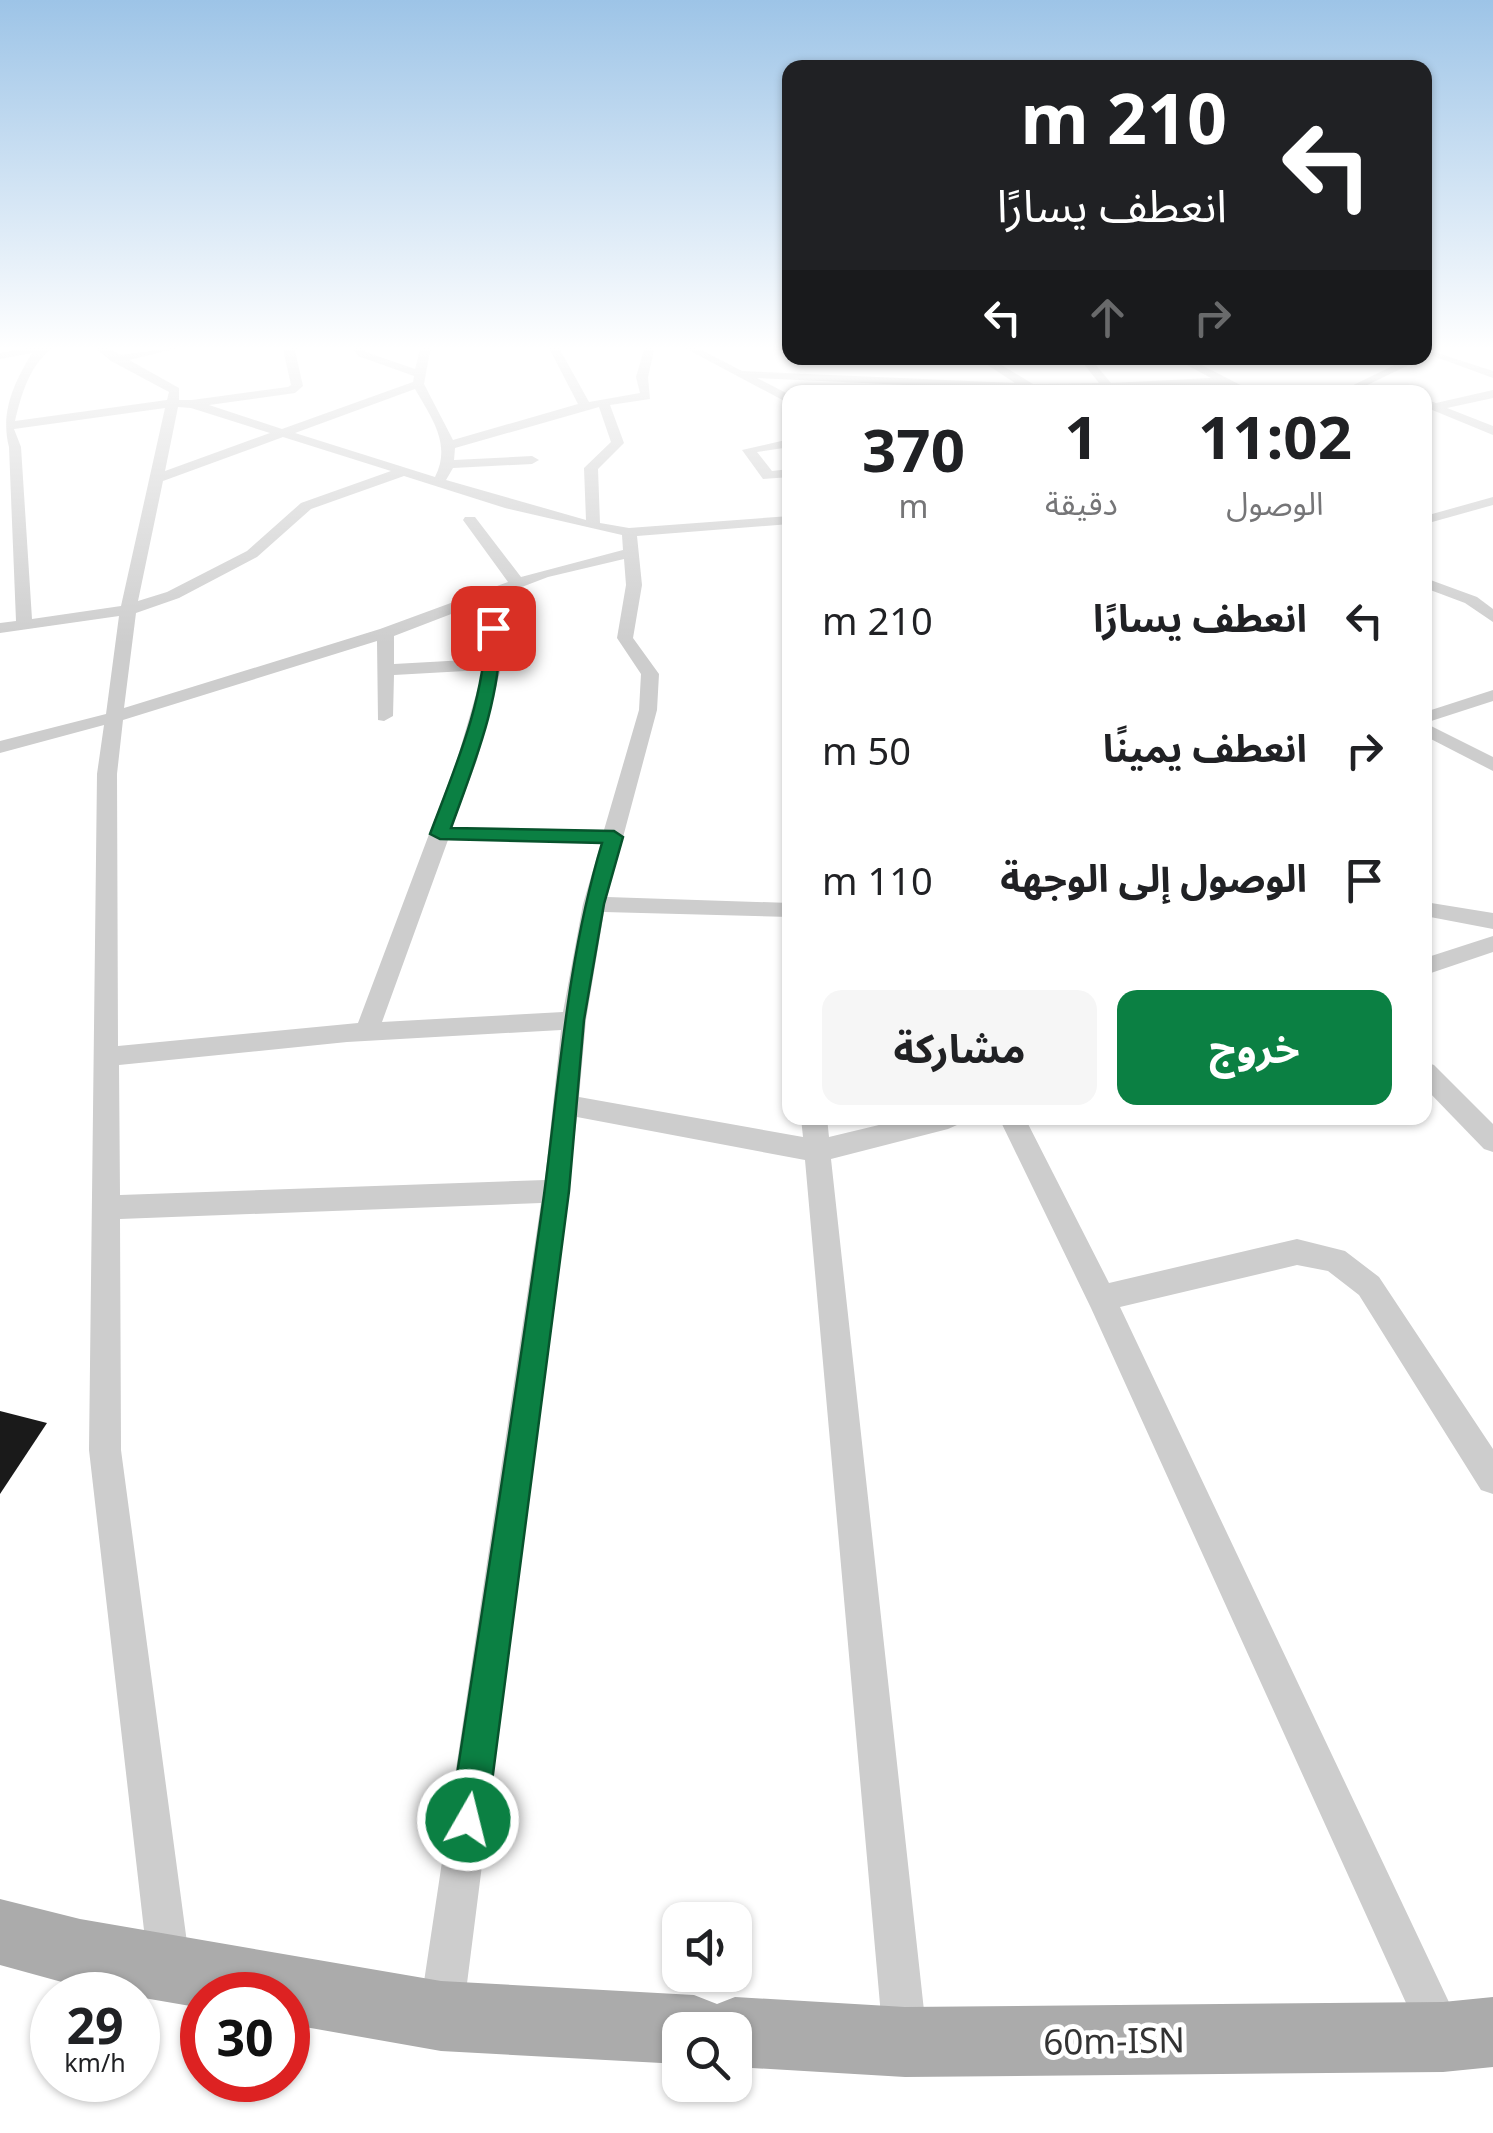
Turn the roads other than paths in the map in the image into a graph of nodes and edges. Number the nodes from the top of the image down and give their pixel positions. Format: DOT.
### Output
graph roads {
  1 [pos="450,445"];
  2 [pos="165,446"];
  3 [pos="253,446"];
  4 [pos="319,446"];
  5 [pos="615,446"];
  6 [pos="775,446"];
  7 [pos="7,447"];
  8 [pos="532,460"];
  9 [pos="451,464"];
  10 [pos="405,471"];
  11 [pos="782,474"];
  12 [pos="158,478"];
  13 [pos="439,482"];
  14 [pos="1493,502"];
  15 [pos="1432,518"];
  16 [pos="470,520"];
  17 [pos="782,521"];
  18 [pos="593,526"];
  19 [pos="629,532"];
  20 [pos="632,552"];
  21 [pos="517,583"];
  22 [pos="1432,586"];
  23 [pos="493,592"];
  24 [pos="128,610"];
  25 [pos="1493,617"];
  26 [pos="24,624"];
  27 [pos="0,628"];
  28 [pos="386,633"];
  29 [pos="493,664"];
  30 [pos="388,670"];
  31 [pos="1493,696"];
  32 [pos="384,716"];
  33 [pos="1432,716"];
  34 [pos="112,718"];
  35 [pos="1432,733"];
  36 [pos="0,747"];
  37 [pos="1493,766"];
  38 [pos="440,834"];
  39 [pos="614,837"];
  40 [pos="594,904"];
  41 [pos="1432,910"];
  42 [pos="782,913"];
  43 [pos="1493,920"];
  44 [pos="1493,944"];
  45 [pos="1432,965"];
  46 [pos="574,1020"];
  47 [pos="366,1032"];
  48 [pos="107,1057"];
  49 [pos="1432,1079"];
  50 [pos="568,1105"];
  51 [pos="890,1125"];
  52 [pos="1015,1125"];
  53 [pos="816,1134"];
  54 [pos="1493,1141"];
  55 [pos="557,1191"];
  56 [pos="108,1207"];
  57 [pos="1101,1298"];
  58 [pos="1493,1478"];
  59 [pos="0,1932"];
  60 [pos="170,1970"];
  61 [pos="441,2016"];
  62 [pos="662,2028"];
  63 [pos="752,2033"];
  64 [pos="1468,2034"];
  65 [pos="905,2042"];
  1 -- 9 [label="street"];
  2 -- 12 [label="street"];
  3 -- 12 [label="street"];
  4 -- 10 [label="street"];
  5 -- 18 [label="street"];
  6 -- 11 [label="street"];
  7 -- 26 [label="street"];
  8 -- 9 [label="street"];
  9 -- 13 [label="street"];
  10 -- 13 [label="street"];
  10 -- 24 [label="street"];
  12 -- 24 [label="street"];
  13 -- 18 [label="street"];
  14 -- 15 [label="street"];
  16 -- 21 [label="street"];
  17 -- 19 [label="street"];
  18 -- 19 [label="street"];
  19 -- 20 [label="street"];
  20 -- 21 [label="street"];
  20 -- 39 [label="street"];
  21 -- 23 [label="street"];
  22 -- 25 [label="street"];
  23 -- 28 [label="street"];
  23 -- 29 [label="street"];
  24 -- 26 [label="street"];
  24 -- 34 [label="street"];
  26 -- 27 [label="street"];
  28 -- 30 [label="street"];
  28 -- 34 [label="street"];
  29 -- 30 [label="street"];
  29 -- 38 [label="street"];
  30 -- 32 [label="street"];
  31 -- 33 [label="street"];
  34 -- 36 [label="street"];
  34 -- 48 [label="street"];
  35 -- 37 [label="street"];
  38 -- 39 [label="street"];
  38 -- 47 [label="street"];
  39 -- 40 [label="street"];
  40 -- 42 [label="street"];
  40 -- 46 [label="street"];
  41 -- 43 [label="street"];
  44 -- 45 [label="street"];
  46 -- 47 [label="street"];
  46 -- 50 [label="street"];
  47 -- 48 [label="street"];
  48 -- 56 [label="street"];
  49 -- 54 [label="street"];
  50 -- 53 [label="street"];
  50 -- 55 [label="street"];
  51 -- 53 [label="street"];
  52 -- 57 [label="street"];
  53 -- 65 [label="street"];
  55 -- 56 [label="street"];
  55 -- 61 [label="street"];
  56 -- 60 [label="street"];
  57 -- 58 [label="street"];
  57 -- 64 [label="street"];
  59 -- 60 [label="main road"];
  60 -- 61 [label="main road"];
  61 -- 62 [label="main road"];
  63 -- 65 [label="main road, 60m-ISN"];
  64 -- 65 [label="main road, 60m-ISN"];
}
